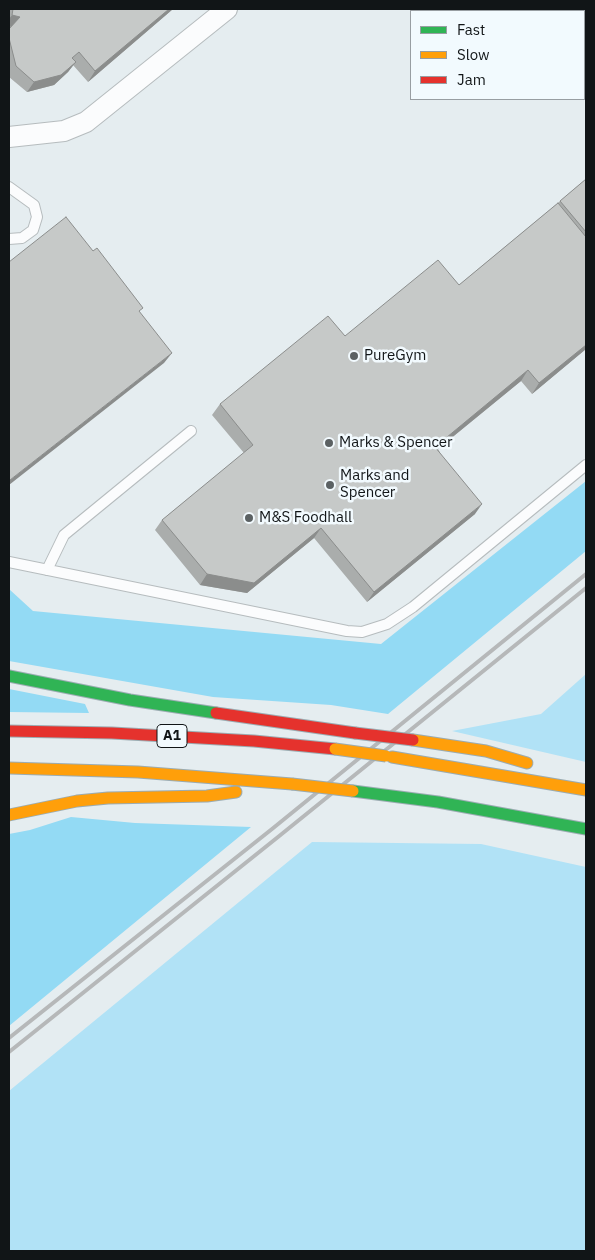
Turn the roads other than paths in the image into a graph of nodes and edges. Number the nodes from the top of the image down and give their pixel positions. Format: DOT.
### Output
graph roads {
  1 [pos="226,9"];
  2 [pos="9,137"];
  3 [pos="9,187"];
  4 [pos="9,239"];
  5 [pos="191,431"];
  6 [pos="586,465"];
  7 [pos="9,562"];
  8 [pos="47,570"];
  9 [pos="9,676"];
  10 [pos="9,731"];
  11 [pos="538,767"];
  12 [pos="9,768"];
  13 [pos="563,775"];
  14 [pos="288,783"];
  15 [pos="586,784"];
  16 [pos="586,790"];
  17 [pos="9,816"];
  18 [pos="586,829"];
  1 -- 2 [label="street"];
  3 -- 4 [label="lane"];
  5 -- 8 [label="lane"];
  6 -- 8 [label="lane"];
  7 -- 8 [label="lane"];
  9 -- 11 [label="main road, bridge"];
  10 -- 16 [label="main road, A1, bridge"];
  12 -- 14 [label="main road"];
  13 -- 15 [label="main road"];
  14 -- 17 [label="main road"];
  14 -- 18 [label="main road, bridge"];
}
